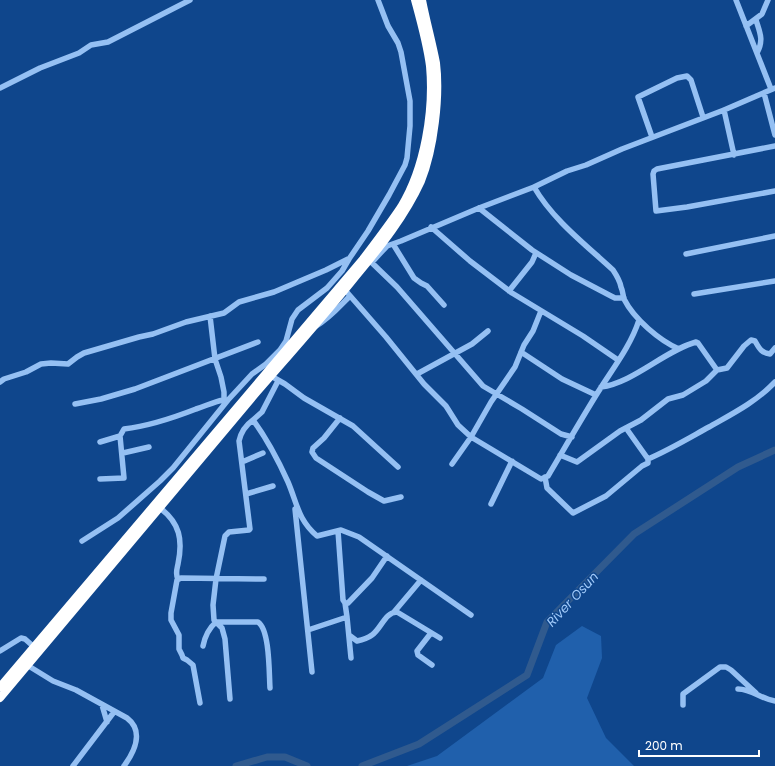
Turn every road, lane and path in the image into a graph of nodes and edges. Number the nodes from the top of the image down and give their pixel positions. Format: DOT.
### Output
graph roads {
  1 [pos="190,0"];
  2 [pos="378,0"];
  3 [pos="415,0"];
  4 [pos="422,0"];
  5 [pos="736,0"];
  6 [pos="768,0"];
  7 [pos="756,20"];
  8 [pos="746,26"];
  9 [pos="757,53"];
  10 [pos="0,88"];
  11 [pos="773,89"];
  12 [pos="764,93"];
  13 [pos="724,110"];
  14 [pos="703,117"];
  15 [pos="775,136"];
  16 [pos="652,137"];
  17 [pos="775,146"];
  18 [pos="734,155"];
  19 [pos="534,186"];
  20 [pos="775,191"];
  21 [pos="478,208"];
  22 [pos="431,227"];
  23 [pos="775,236"];
  24 [pos="393,244"];
  25 [pos="536,253"];
  26 [pos="686,254"];
  27 [pos="349,259"];
  28 [pos="371,261"];
  29 [pos="775,281"];
  30 [pos="509,291"];
  31 [pos="347,293"];
  32 [pos="694,294"];
  33 [pos="624,298"];
  34 [pos="444,305"];
  35 [pos="541,311"];
  36 [pos="210,316"];
  37 [pos="639,320"];
  38 [pos="647,327"];
  39 [pos="636,330"];
  40 [pos="488,331"];
  41 [pos="258,342"];
  42 [pos="680,349"];
  43 [pos="521,352"];
  44 [pos="774,352"];
  45 [pos="456,354"];
  46 [pos="215,359"];
  47 [pos="618,360"];
  48 [pos="717,370"];
  49 [pos="417,374"];
  50 [pos="268,375"];
  51 [pos="0,382"];
  52 [pos="775,382"];
  53 [pos="601,387"];
  54 [pos="497,394"];
  55 [pos="596,395"];
  56 [pos="224,402"];
  57 [pos="75,404"];
  58 [pos="340,418"];
  59 [pos="253,420"];
  60 [pos="626,428"];
  61 [pos="120,436"];
  62 [pos="470,437"];
  63 [pos="572,437"];
  64 [pos="100,442"];
  65 [pos="149,447"];
  66 [pos="123,453"];
  67 [pos="264,453"];
  68 [pos="560,455"];
  69 [pos="648,459"];
  70 [pos="512,461"];
  71 [pos="242,462"];
  72 [pos="452,464"];
  73 [pos="398,467"];
  74 [pos="545,477"];
  75 [pos="100,479"];
  76 [pos="273,486"];
  77 [pos="246,494"];
  78 [pos="401,497"];
  79 [pos="491,504"];
  80 [pos="160,508"];
  81 [pos="300,520"];
  82 [pos="338,531"];
  83 [pos="82,540"];
  84 [pos="387,556"];
  85 [pos="178,579"];
  86 [pos="216,579"];
  87 [pos="264,579"];
  88 [pos="421,580"];
  89 [pos="345,603"];
  90 [pos="394,612"];
  91 [pos="471,615"];
  92 [pos="347,617"];
  93 [pos="216,622"];
  94 [pos="308,630"];
  95 [pos="431,633"];
  96 [pos="349,636"];
  97 [pos="440,638"];
  98 [pos="203,646"];
  99 [pos="34,647"];
  100 [pos="0,651"];
  101 [pos="351,658"];
  102 [pos="27,665"];
  103 [pos="432,665"];
  104 [pos="312,672"];
  105 [pos="0,687"];
  106 [pos="270,688"];
  107 [pos="738,689"];
  108 [pos="756,693"];
  109 [pos="0,698"];
  110 [pos="230,699"];
  111 [pos="775,701"];
  112 [pos="200,704"];
  113 [pos="102,705"];
  114 [pos="683,705"];
  115 [pos="114,712"];
  116 [pos="107,722"];
  117 [pos="73,766"];
  118 [pos="124,766"];
  1 -- 10 [label="street"];
  2 -- 27 [label="street"];
  3 -- 50 [label="highway"];
  4 -- 28 [label="highway"];
  5 -- 8 [label="street"];
  6 -- 7 [label="street"];
  7 -- 8 [label="street"];
  7 -- 9 [label="street"];
  8 -- 9 [label="street"];
  9 -- 11 [label="street"];
  11 -- 12 [label="street"];
  12 -- 13 [label="street"];
  12 -- 15 [label="street"];
  13 -- 14 [label="street"];
  13 -- 18 [label="street"];
  14 -- 16 [label="street"];
  14 -- 16 [label="street"];
  16 -- 19 [label="street"];
  17 -- 18 [label="street"];
  18 -- 20 [label="street"];
  19 -- 21 [label="street"];
  19 -- 33 [label="street"];
  21 -- 22 [label="street"];
  21 -- 25 [label="street"];
  22 -- 24 [label="street"];
  22 -- 30 [label="street"];
  23 -- 26 [label="street"];
  24 -- 28 [label="street"];
  24 -- 34 [label="street"];
  25 -- 30 [label="street"];
  25 -- 33 [label="street"];
  27 -- 36 [label="street"];
  27 -- 50 [label="street"];
  28 -- 31 [label="highway"];
  28 -- 45 [label="street"];
  29 -- 32 [label="street"];
  30 -- 35 [label="street"];
  31 -- 49 [label="street"];
  31 -- 50 [label="highway"];
  33 -- 37 [label="street"];
  35 -- 43 [label="street"];
  35 -- 47 [label="street"];
  36 -- 46 [label="street"];
  36 -- 51 [label="street"];
  37 -- 38 [label="street"];
  37 -- 39 [label="street"];
  38 -- 39 [label="street"];
  38 -- 42 [label="street"];
  39 -- 47 [label="street"];
  40 -- 45 [label="street"];
  41 -- 46 [label="street"];
  42 -- 48 [label="street"];
  42 -- 53 [label="street"];
  43 -- 54 [label="street"];
  43 -- 55 [label="street"];
  44 -- 48 [label="street"];
  45 -- 49 [label="street"];
  45 -- 54 [label="street"];
  46 -- 56 [label="street"];
  46 -- 57 [label="street"];
  47 -- 53 [label="street"];
  48 -- 60 [label="street"];
  49 -- 62 [label="street"];
  50 -- 56 [label="street"];
  50 -- 58 [label="street"];
  50 -- 59 [label="street"];
  50 -- 80 [label="highway"];
  50 -- 99 [label="highway"];
  52 -- 69 [label="street"];
  53 -- 55 [label="street"];
  54 -- 62 [label="street"];
  54 -- 63 [label="street"];
  55 -- 63 [label="street"];
  56 -- 61 [label="street"];
  56 -- 83 [label="street"];
  58 -- 73 [label="street"];
  58 -- 78 [label="street"];
  59 -- 71 [label="street"];
  59 -- 81 [label="street"];
  60 -- 68 [label="street"];
  60 -- 69 [label="street"];
  61 -- 64 [label="street"];
  61 -- 66 [label="street"];
  62 -- 70 [label="street"];
  62 -- 72 [label="street"];
  63 -- 68 [label="street"];
  65 -- 66 [label="street"];
  66 -- 75 [label="street"];
  67 -- 71 [label="street"];
  68 -- 74 [label="street"];
  69 -- 74 [label="street"];
  70 -- 74 [label="street"];
  70 -- 79 [label="street"];
  71 -- 77 [label="street"];
  76 -- 77 [label="street"];
  77 -- 86 [label="street"];
  80 -- 85 [label="street"];
  80 -- 102 [label="highway"];
  81 -- 82 [label="street"];
  81 -- 94 [label="street"];
  82 -- 84 [label="street"];
  82 -- 89 [label="street"];
  84 -- 88 [label="street"];
  84 -- 89 [label="street"];
  85 -- 86 [label="street"];
  85 -- 112 [label="street"];
  86 -- 87 [label="street"];
  86 -- 93 [label="street"];
  88 -- 90 [label="street"];
  88 -- 91 [label="street"];
  89 -- 92 [label="street"];
  90 -- 95 [label="street"];
  90 -- 96 [label="street"];
  92 -- 94 [label="street"];
  92 -- 96 [label="street"];
  93 -- 98 [label="street"];
  93 -- 106 [label="street"];
  93 -- 110 [label="street"];
  94 -- 104 [label="street"];
  95 -- 97 [label="street"];
  95 -- 103 [label="street"];
  96 -- 101 [label="street"];
  99 -- 100 [label="street"];
  99 -- 105 [label="highway"];
  102 -- 109 [label="highway"];
  102 -- 113 [label="street"];
  107 -- 108 [label="street"];
  108 -- 111 [label="street"];
  108 -- 114 [label="street"];
  113 -- 115 [label="street"];
  113 -- 116 [label="street"];
  115 -- 116 [label="street"];
  115 -- 118 [label="street"];
  116 -- 117 [label="street"];
}
